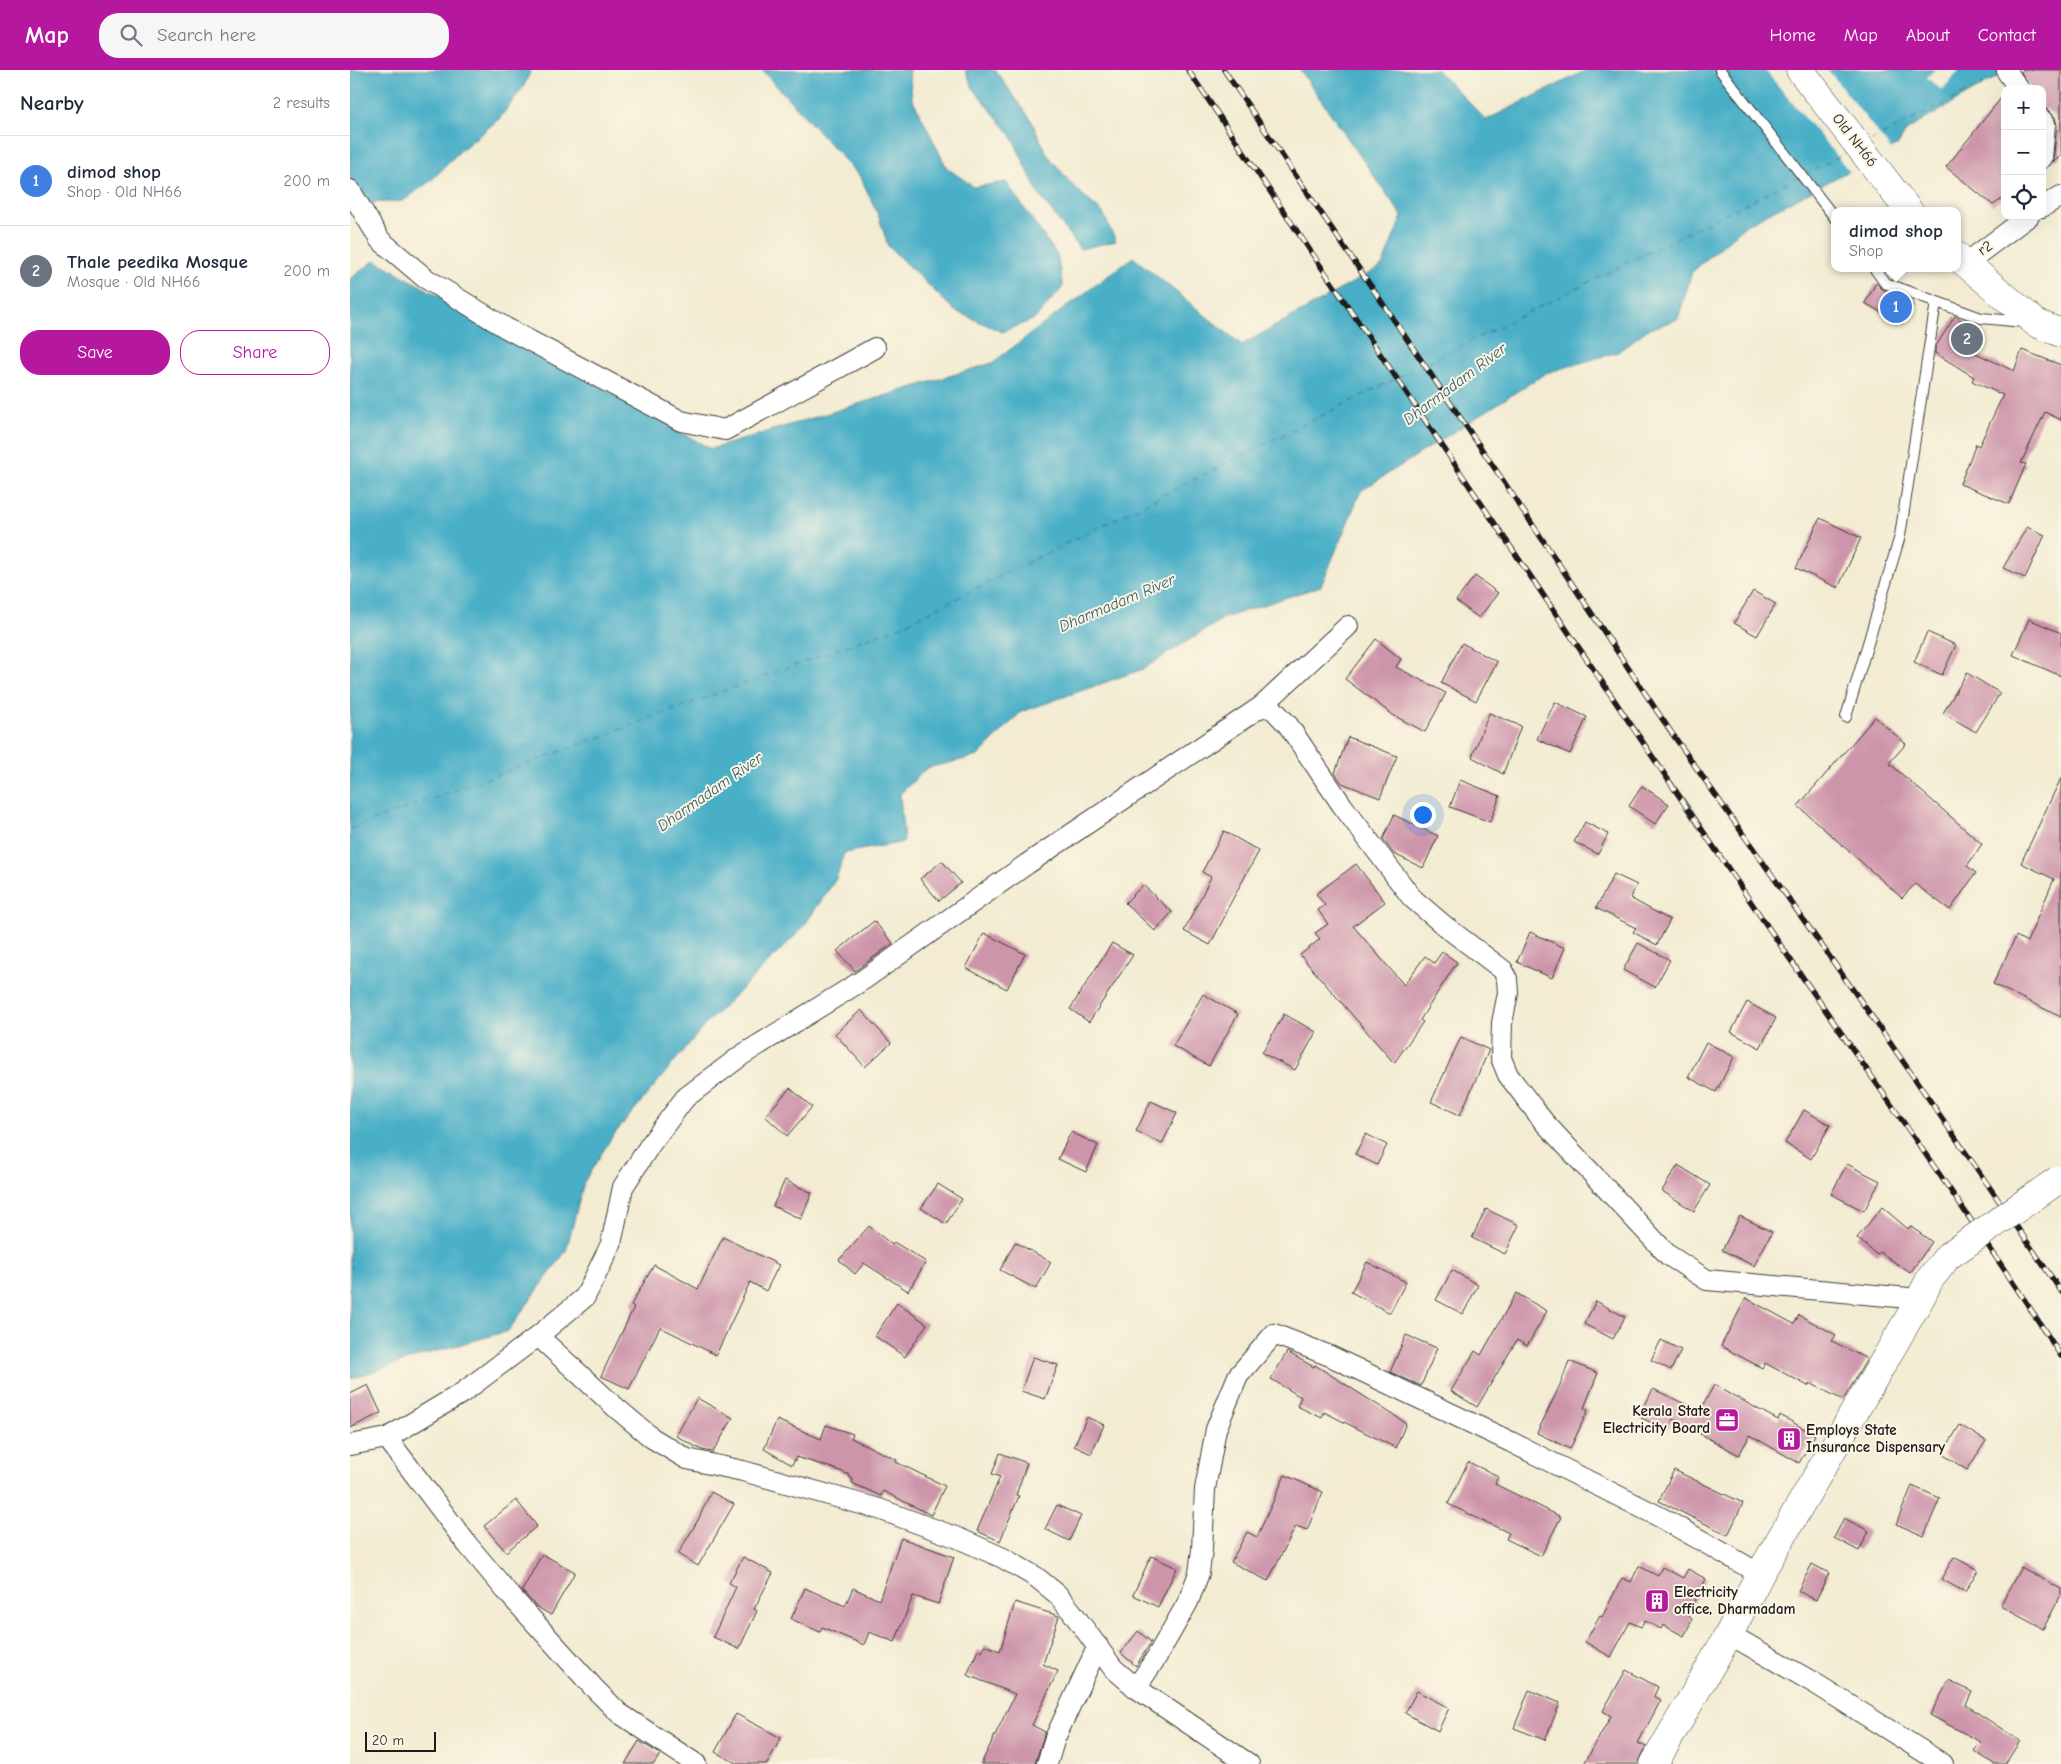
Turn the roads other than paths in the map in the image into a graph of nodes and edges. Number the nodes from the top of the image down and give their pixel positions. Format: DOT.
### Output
graph roads {
  1 [pos="1720,70"];
  2 [pos="1800,70"];
  3 [pos="2007,72"];
  4 [pos="2016,85"];
  5 [pos="350,190"];
  6 [pos="2061,196"];
  7 [pos="2046,205"];
  8 [pos="1906,207"];
  9 [pos="1831,213"];
  10 [pos="2023,220"];
  11 [pos="1962,260"];
  12 [pos="1877,272"];
  13 [pos="1936,302"];
  14 [pos="2036,323"];
  15 [pos="2061,333"];
  16 [pos="875,348"];
  17 [pos="1348,626"];
  18 [pos="1262,706"];
  19 [pos="1846,717"];
  20 [pos="2060,1177"];
  21 [pos="1920,1300"];
  22 [pos="538,1336"];
  23 [pos="387,1438"];
  24 [pos="350,1445"];
  25 [pos="1760,1574"];
  26 [pos="1729,1634"];
  27 [pos="1098,1646"];
  28 [pos="1136,1688"];
  29 [pos="696,1764"];
  30 [pos="1047,1764"];
  31 [pos="1249,1764"];
  32 [pos="1654,1764"];
  33 [pos="1943,1764"];
  1 -- 9 [label="lane"];
  2 -- 8 [label="main road, Old NH66"];
  3 -- 4 [label="street"];
  5 -- 16 [label="street"];
  6 -- 7 [label="street"];
  10 -- 11 [label="street, r2"];
  11 -- 14 [label="main road"];
  12 -- 13 [label="lane"];
  13 -- 14 [label="lane"];
  13 -- 19 [label="lane"];
  14 -- 15 [label="main road"];
  17 -- 18 [label="street"];
  18 -- 21 [label="street"];
  18 -- 22 [label="street"];
  20 -- 21 [label="main road, bridge"];
  21 -- 25 [label="main road"];
  22 -- 23 [label="street"];
  22 -- 27 [label="street"];
  23 -- 24 [label="street"];
  23 -- 29 [label="street"];
  25 -- 26 [label="main road"];
  25 -- 28 [label="street"];
  26 -- 32 [label="main road"];
  26 -- 33 [label="street"];
  27 -- 28 [label="street"];
  27 -- 30 [label="street"];
  28 -- 31 [label="street"];
}
